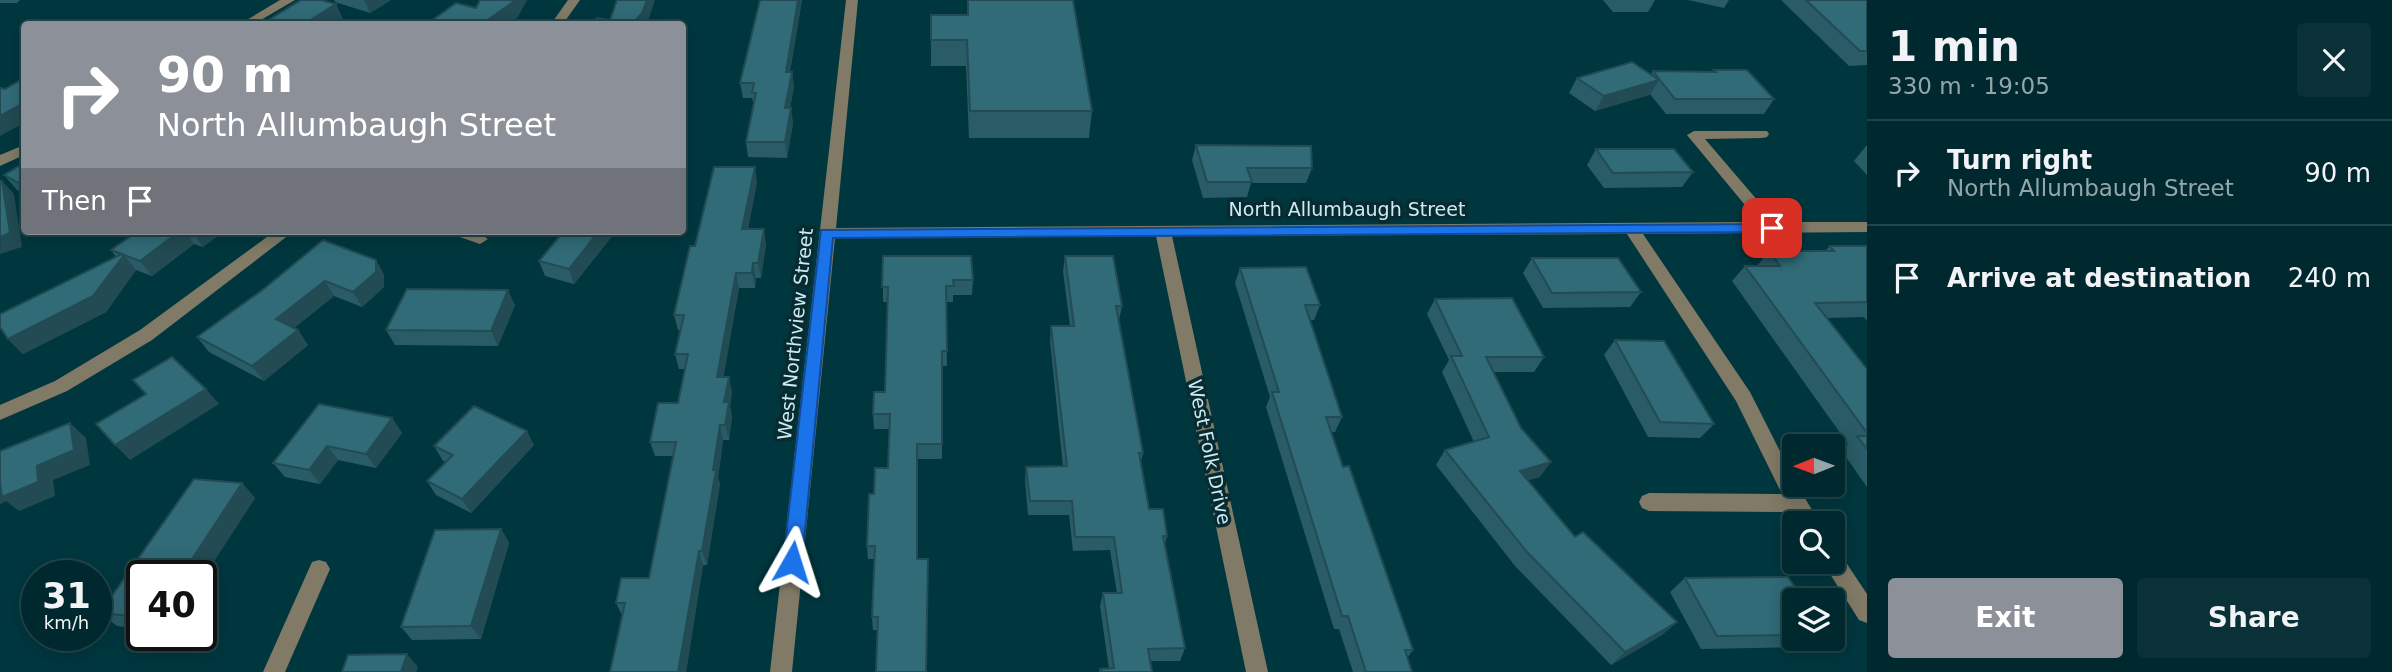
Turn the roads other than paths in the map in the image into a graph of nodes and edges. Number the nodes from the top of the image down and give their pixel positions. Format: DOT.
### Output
graph roads {
  1 [pos="289,0"];
  2 [pos="574,0"];
  3 [pos="852,0"];
  4 [pos="251,21"];
  5 [pos="559,21"];
  6 [pos="1762,134"];
  7 [pos="21,151"];
  8 [pos="0,161"];
  9 [pos="1867,227"];
  10 [pos="1631,228"];
  11 [pos="1772,228"];
  12 [pos="1163,231"];
  13 [pos="827,233"];
  14 [pos="281,235"];
  15 [pos="470,235"];
  16 [pos="480,239"];
  17 [pos="0,413"];
  18 [pos="1649,502"];
  19 [pos="1796,503"];
  20 [pos="1802,511"];
  21 [pos="318,569"];
  22 [pos="1842,574"];
  23 [pos="1867,613"];
  24 [pos="274,672"];
  25 [pos="781,672"];
  26 [pos="1257,672"];
  1 -- 4 [label="street"];
  2 -- 5 [label="street"];
  3 -- 13 [label="street, West Northview Street"];
  6 -- 11 [label="street"];
  7 -- 8 [label="street"];
  9 -- 11 [label="street, North Allumbaugh Street"];
  10 -- 11 [label="street, North Allumbaugh Street"];
  10 -- 12 [label="street, North Allumbaugh Street"];
  10 -- 19 [label="street"];
  12 -- 13 [label="street, North Allumbaugh Street"];
  12 -- 26 [label="street, West Folk Drive"];
  13 -- 25 [label="street, West Northview Street"];
  14 -- 17 [label="street"];
  15 -- 16 [label="street"];
  18 -- 19 [label="street"];
  19 -- 20 [label="street"];
  21 -- 24 [label="street"];
  22 -- 23 [label="street"];
}
